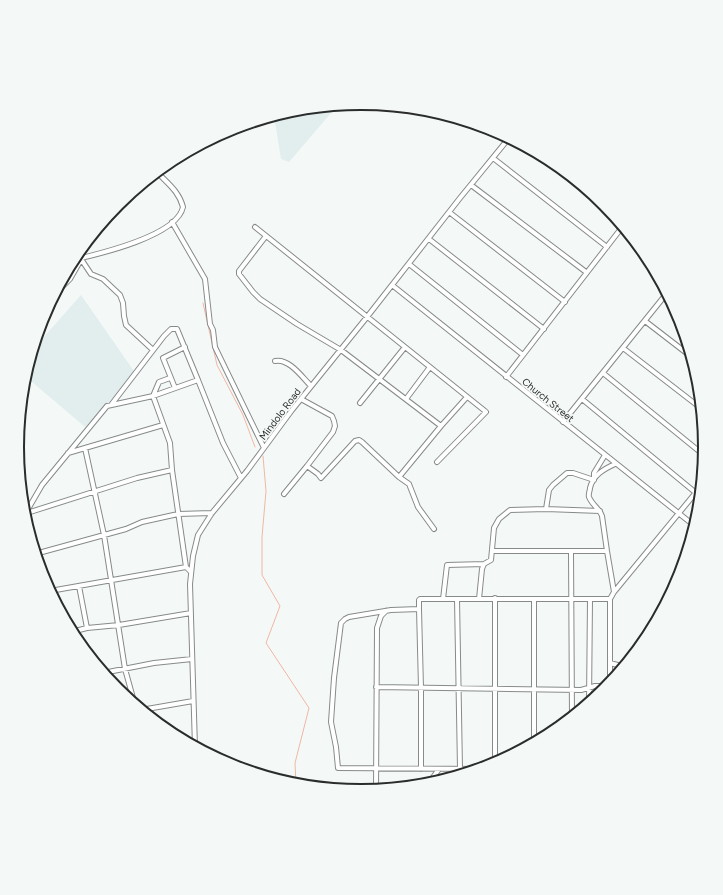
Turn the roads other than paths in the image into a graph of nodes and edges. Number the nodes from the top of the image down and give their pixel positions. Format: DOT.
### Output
graph roads {
  1 [pos="505,142"];
  2 [pos="493,158"];
  3 [pos="161,176"];
  4 [pos="471,185"];
  5 [pos="449,212"];
  6 [pos="172,222"];
  7 [pos="255,227"];
  8 [pos="620,231"];
  9 [pos="266,236"];
  10 [pos="429,239"];
  11 [pos="607,247"];
  12 [pos="82,258"];
  13 [pos="80,262"];
  14 [pos="408,264"];
  15 [pos="586,272"];
  16 [pos="68,281"];
  17 [pos="392,285"];
  18 [pos="664,297"];
  19 [pos="565,302"];
  20 [pos="367,317"];
  21 [pos="645,321"];
  22 [pos="544,329"];
  23 [pos="185,347"];
  24 [pos="405,347"];
  25 [pos="623,348"];
  26 [pos="153,350"];
  27 [pos="341,350"];
  28 [pos="685,352"];
  29 [pos="523,355"];
  30 [pos="275,361"];
  31 [pos="430,367"];
  32 [pos="603,373"];
  33 [pos="506,376"];
  34 [pos="170,378"];
  35 [pos="380,379"];
  36 [pos="198,380"];
  37 [pos="311,386"];
  38 [pos="175,388"];
  39 [pos="153,396"];
  40 [pos="467,397"];
  41 [pos="301,399"];
  42 [pos="406,399"];
  43 [pos="582,399"];
  44 [pos="360,403"];
  45 [pos="696,404"];
  46 [pos="111,405"];
  47 [pos="563,422"];
  48 [pos="163,425"];
  49 [pos="441,426"];
  50 [pos="85,448"];
  51 [pos="264,448"];
  52 [pos="699,451"];
  53 [pos="68,453"];
  54 [pos="604,455"];
  55 [pos="437,462"];
  56 [pos="615,464"];
  57 [pos="307,466"];
  58 [pos="172,470"];
  59 [pos="399,477"];
  60 [pos="241,478"];
  61 [pos="594,479"];
  62 [pos="95,491"];
  63 [pos="696,493"];
  64 [pos="284,494"];
  65 [pos="29,508"];
  66 [pos="546,509"];
  67 [pos="600,511"];
  68 [pos="30,513"];
  69 [pos="212,513"];
  70 [pos="178,514"];
  71 [pos="679,514"];
  72 [pos="690,523"];
  73 [pos="434,529"];
  74 [pos="104,535"];
  75 [pos="607,551"];
  76 [pos="492,552"];
  77 [pos="571,552"];
  78 [pos="41,553"];
  79 [pos="484,564"];
  80 [pos="186,567"];
  81 [pos="190,571"];
  82 [pos="111,581"];
  83 [pos="79,586"];
  84 [pos="56,590"];
  85 [pos="614,592"];
  86 [pos="479,598"];
  87 [pos="495,598"];
  88 [pos="443,599"];
  89 [pos="457,599"];
  90 [pos="534,599"];
  91 [pos="571,599"];
  92 [pos="590,599"];
  93 [pos="610,599"];
  94 [pos="419,609"];
  95 [pos="386,611"];
  96 [pos="191,613"];
  97 [pos="119,625"];
  98 [pos="87,628"];
  99 [pos="78,630"];
  100 [pos="192,659"];
  101 [pos="610,663"];
  102 [pos="619,665"];
  103 [pos="125,668"];
  104 [pos="109,672"];
  105 [pos="610,675"];
  106 [pos="600,686"];
  107 [pos="376,687"];
  108 [pos="421,688"];
  109 [pos="496,688"];
  110 [pos="534,688"];
  111 [pos="589,688"];
  112 [pos="459,689"];
  113 [pos="572,689"];
  114 [pos="132,695"];
  115 [pos="589,696"];
  116 [pos="194,701"];
  117 [pos="148,709"];
  118 [pos="572,711"];
  119 [pos="534,737"];
  120 [pos="194,741"];
  121 [pos="495,757"];
  122 [pos="375,768"];
  123 [pos="421,768"];
  124 [pos="440,769"];
  125 [pos="460,769"];
  126 [pos="434,777"];
  127 [pos="376,784"];
  1 -- 2 [label="street, Mindolo Road"];
  2 -- 4 [label="street, Mindolo Road"];
  2 -- 11 [label="street"];
  3 -- 6 [label="street"];
  4 -- 5 [label="street, Mindolo Road"];
  4 -- 15 [label="street"];
  5 -- 10 [label="street, Mindolo Road"];
  5 -- 19 [label="street"];
  6 -- 12 [label="street"];
  6 -- 51 [label="street"];
  7 -- 9 [label="street"];
  8 -- 11 [label="street"];
  9 -- 20 [label="street"];
  9 -- 27 [label="street"];
  10 -- 14 [label="street, Mindolo Road"];
  10 -- 22 [label="street"];
  11 -- 15 [label="street"];
  12 -- 26 [label="street"];
  13 -- 16 [label="street"];
  14 -- 17 [label="street, Mindolo Road"];
  14 -- 29 [label="street"];
  15 -- 19 [label="street"];
  17 -- 20 [label="street, Mindolo Road"];
  17 -- 33 [label="street, Church Street"];
  18 -- 21 [label="street"];
  19 -- 22 [label="street"];
  20 -- 24 [label="street"];
  20 -- 27 [label="street, Mindolo Road"];
  21 -- 25 [label="street"];
  21 -- 28 [label="street"];
  22 -- 29 [label="street"];
  23 -- 26 [label="street"];
  23 -- 34 [label="street"];
  23 -- 36 [label="street"];
  24 -- 31 [label="street"];
  24 -- 35 [label="street"];
  25 -- 32 [label="street"];
  25 -- 45 [label="street"];
  26 -- 46 [label="street"];
  27 -- 35 [label="street"];
  27 -- 37 [label="street, Mindolo Road"];
  29 -- 33 [label="street"];
  30 -- 37 [label="street"];
  31 -- 40 [label="street"];
  31 -- 42 [label="street"];
  32 -- 43 [label="street"];
  32 -- 52 [label="street"];
  33 -- 47 [label="street, Church Street"];
  34 -- 38 [label="street"];
  34 -- 39 [label="street"];
  35 -- 42 [label="street"];
  35 -- 44 [label="street"];
  36 -- 38 [label="street"];
  36 -- 60 [label="street"];
  37 -- 41 [label="street, Mindolo Road"];
  38 -- 39 [label="street"];
  39 -- 46 [label="street"];
  39 -- 48 [label="street"];
  40 -- 49 [label="street"];
  40 -- 55 [label="street"];
  41 -- 51 [label="street, Mindolo Road"];
  41 -- 57 [label="street"];
  42 -- 49 [label="street"];
  43 -- 47 [label="street"];
  43 -- 63 [label="street"];
  46 -- 53 [label="street"];
  47 -- 54 [label="street, Church Street"];
  48 -- 50 [label="street"];
  48 -- 58 [label="street"];
  49 -- 59 [label="street"];
  50 -- 53 [label="street"];
  50 -- 62 [label="street"];
  51 -- 60 [label="street, Mindolo Road"];
  53 -- 65 [label="street"];
  54 -- 56 [label="street, Church Street"];
  54 -- 61 [label="street"];
  56 -- 61 [label="street"];
  56 -- 71 [label="street, Church Street"];
  57 -- 59 [label="street"];
  57 -- 64 [label="street"];
  58 -- 62 [label="street"];
  58 -- 70 [label="street"];
  59 -- 73 [label="street"];
  60 -- 69 [label="street, Mindolo Road"];
  61 -- 66 [label="street"];
  61 -- 67 [label="street"];
  62 -- 68 [label="street"];
  62 -- 74 [label="street"];
  63 -- 71 [label="street"];
  66 -- 67 [label="street"];
  66 -- 76 [label="street"];
  67 -- 75 [label="street"];
  69 -- 70 [label="street"];
  69 -- 81 [label="street, Mindolo Road"];
  70 -- 74 [label="street"];
  70 -- 80 [label="street"];
  71 -- 72 [label="street, Church Street"];
  71 -- 85 [label="street"];
  74 -- 78 [label="street"];
  74 -- 82 [label="street"];
  75 -- 77 [label="street"];
  75 -- 85 [label="street"];
  76 -- 77 [label="street"];
  76 -- 79 [label="street"];
  77 -- 91 [label="street"];
  79 -- 86 [label="street"];
  79 -- 88 [label="street"];
  80 -- 81 [label="street"];
  80 -- 82 [label="street"];
  81 -- 96 [label="street, Mindolo Road"];
  82 -- 83 [label="street"];
  82 -- 97 [label="street"];
  83 -- 84 [label="street"];
  83 -- 98 [label="street"];
  85 -- 93 [label="street"];
  86 -- 87 [label="street"];
  86 -- 89 [label="street"];
  87 -- 90 [label="street"];
  87 -- 109 [label="street"];
  88 -- 89 [label="street"];
  88 -- 94 [label="street"];
  89 -- 112 [label="street"];
  90 -- 91 [label="street"];
  90 -- 110 [label="street"];
  91 -- 92 [label="street"];
  91 -- 113 [label="street"];
  92 -- 93 [label="street"];
  92 -- 111 [label="street"];
  93 -- 101 [label="street"];
  94 -- 95 [label="street"];
  94 -- 108 [label="street"];
  95 -- 107 [label="street"];
  95 -- 122 [label="street"];
  96 -- 97 [label="street"];
  96 -- 100 [label="street, Mindolo Road"];
  97 -- 98 [label="street"];
  97 -- 103 [label="street"];
  98 -- 99 [label="street"];
  100 -- 103 [label="street"];
  100 -- 116 [label="street, Mindolo Road"];
  101 -- 102 [label="street"];
  101 -- 105 [label="street"];
  103 -- 104 [label="street"];
  103 -- 114 [label="street"];
  106 -- 111 [label="street"];
  107 -- 108 [label="street"];
  107 -- 122 [label="street"];
  108 -- 112 [label="street"];
  108 -- 123 [label="street"];
  109 -- 110 [label="street"];
  109 -- 112 [label="street"];
  109 -- 121 [label="street"];
  110 -- 113 [label="street"];
  110 -- 119 [label="street"];
  111 -- 113 [label="street"];
  111 -- 115 [label="street"];
  112 -- 125 [label="street"];
  113 -- 118 [label="street"];
  116 -- 117 [label="street"];
  116 -- 120 [label="street, Mindolo Road"];
  122 -- 123 [label="street"];
  122 -- 127 [label="street"];
  123 -- 124 [label="street"];
  124 -- 125 [label="street"];
  124 -- 126 [label="street"];
}
